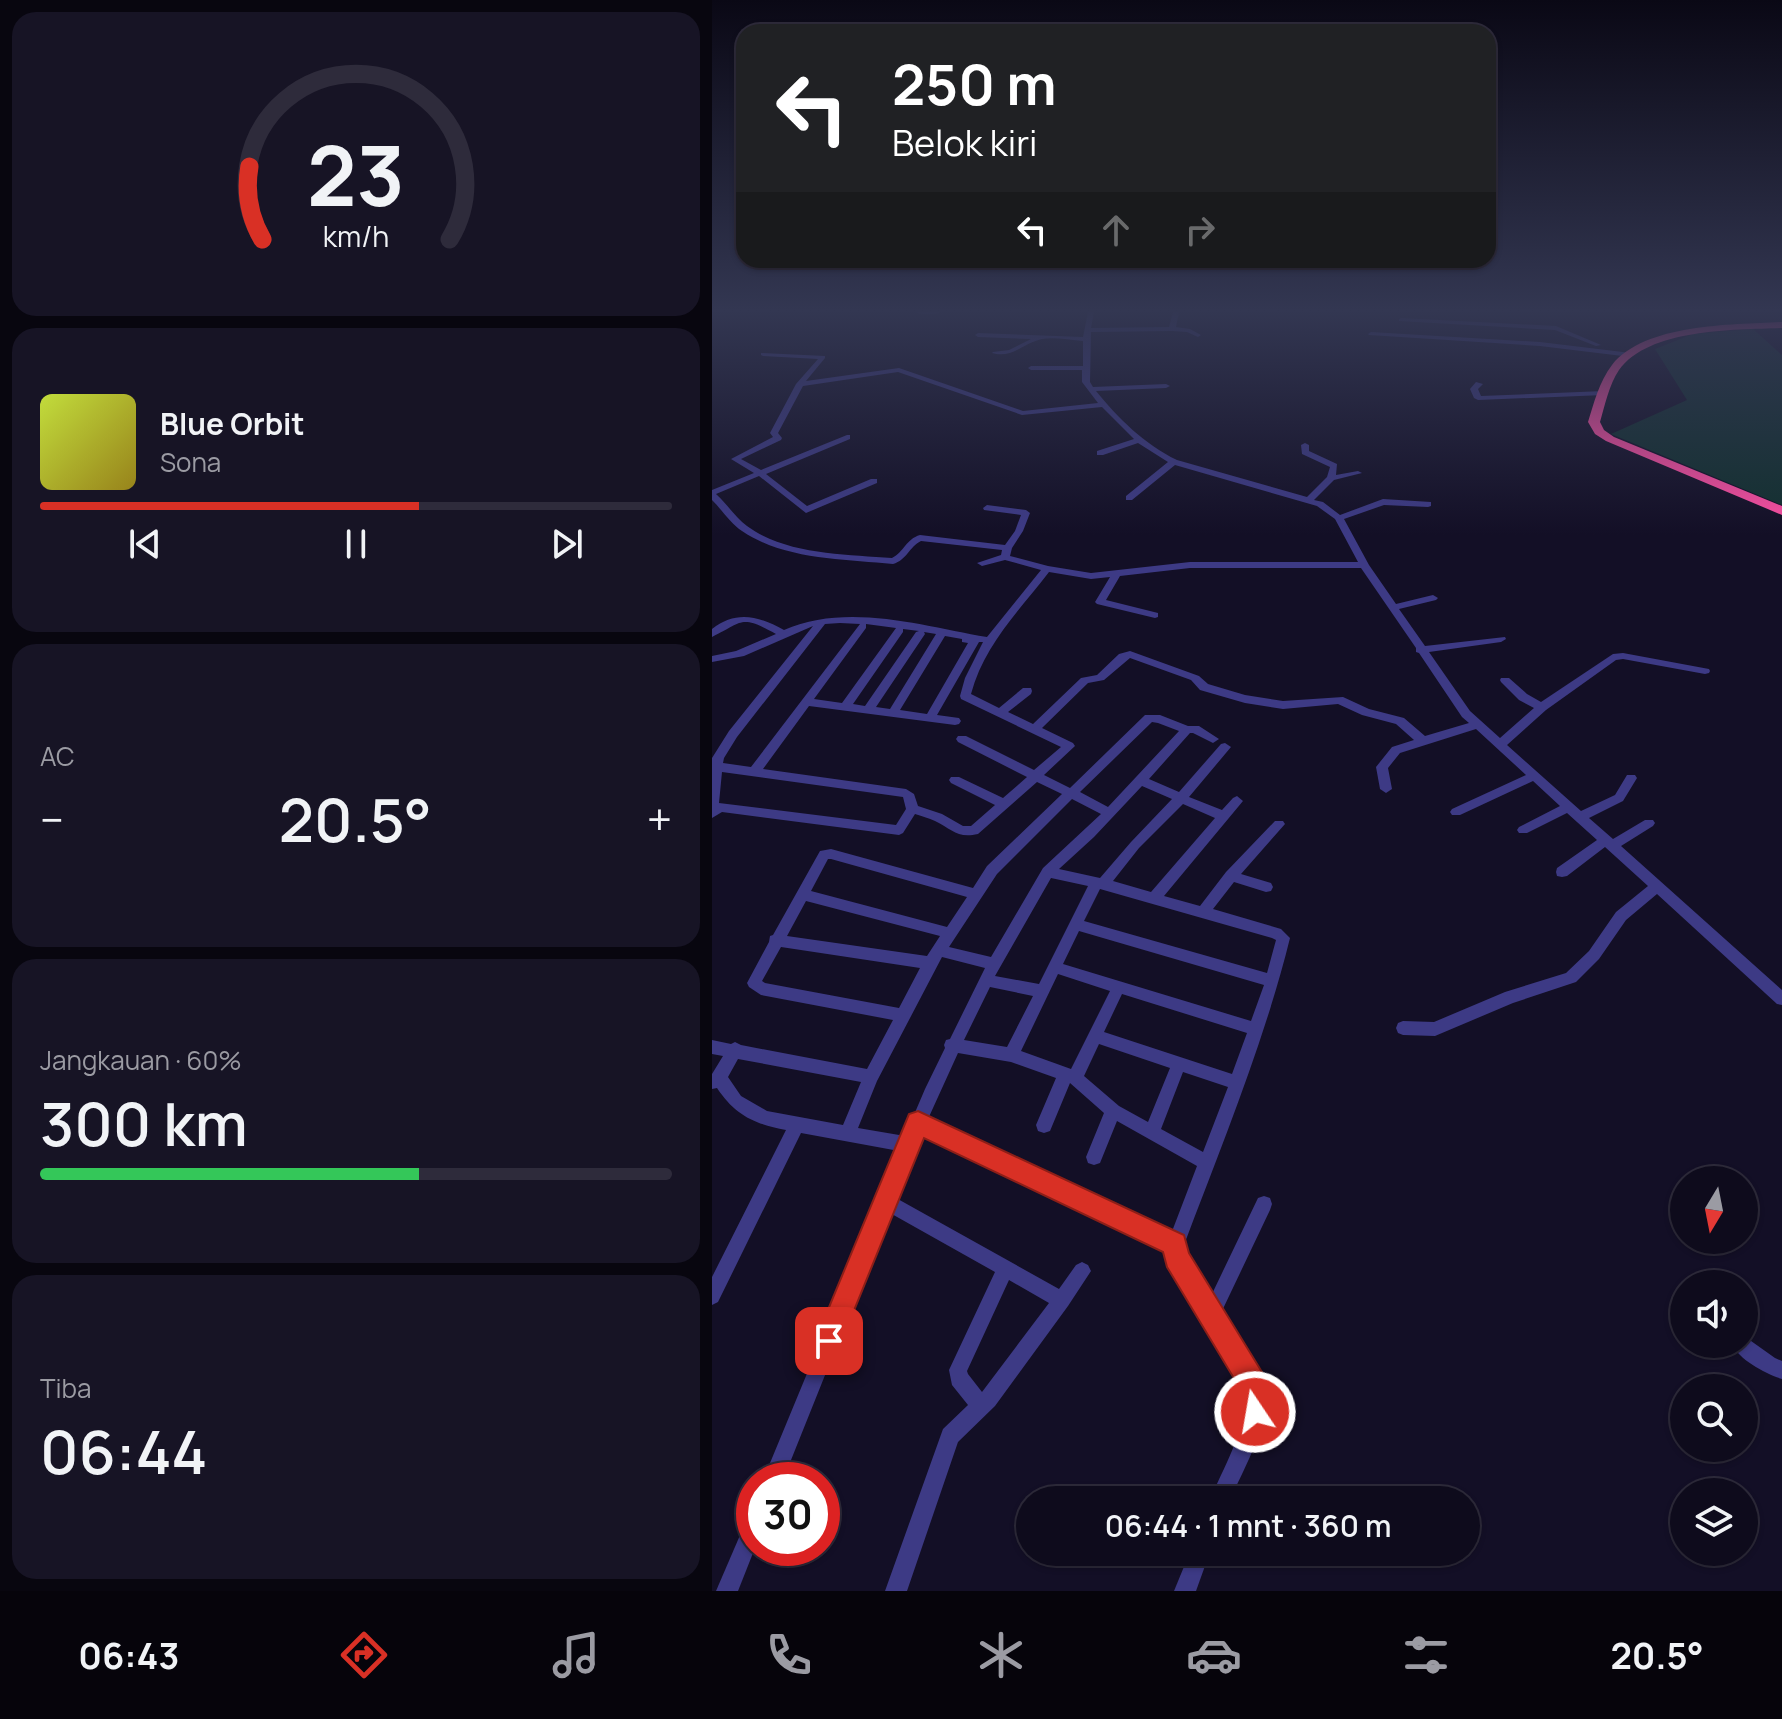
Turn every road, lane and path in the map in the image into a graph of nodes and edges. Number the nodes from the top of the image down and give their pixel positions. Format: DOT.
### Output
graph roads {
  1 [pos="799,386"];
  2 [pos="945,386"];
  3 [pos="1160,386"];
  4 [pos="1477,386"];
  5 [pos="1607,386"];
  6 [pos="1091,389"];
  7 [pos="1604,393"];
  8 [pos="1105,404"];
  9 [pos="847,437"];
  10 [pos="1140,440"];
  11 [pos="1305,445"];
  12 [pos="1100,453"];
  13 [pos="1174,462"];
  14 [pos="760,473"];
  15 [pos="1358,473"];
  16 [pos="1331,478"];
  17 [pos="874,481"];
  18 [pos="712,494"];
  19 [pos="1129,498"];
  20 [pos="1308,501"];
  21 [pos="1428,504"];
  22 [pos="987,508"];
  23 [pos="1782,511"];
  24 [pos="1339,518"];
  25 [pos="1006,553"];
  26 [pos="982,563"];
  27 [pos="1364,565"];
  28 [pos="1047,569"];
  29 [pos="1116,575"];
  30 [pos="1433,598"];
  31 [pos="1392,608"];
  32 [pos="1155,615"];
  33 [pos="822,621"];
  34 [pos="863,625"];
  35 [pos="899,630"];
  36 [pos="712,634"];
  37 [pos="784,634"];
  38 [pos="920,634"];
  39 [pos="940,636"];
  40 [pos="1501,639"];
  41 [pos="988,640"];
  42 [pos="1420,650"];
  43 [pos="712,659"];
  44 [pos="1705,671"];
  45 [pos="1505,680"];
  46 [pos="1027,691"];
  47 [pos="806,702"];
  48 [pos="845,707"];
  49 [pos="1542,707"];
  50 [pos="868,710"];
  51 [pos="893,713"];
  52 [pos="1000,713"];
  53 [pos="930,718"];
  54 [pos="955,721"];
  55 [pos="1477,725"];
  56 [pos="1033,730"];
  57 [pos="1187,730"];
  58 [pos="962,739"];
  59 [pos="1213,739"];
  60 [pos="1423,741"];
  61 [pos="1500,745"];
  62 [pos="1225,747"];
  63 [pos="719,767"];
  64 [pos="754,772"];
  65 [pos="1037,775"];
  66 [pos="1534,776"];
  67 [pos="1631,778"];
  68 [pos="955,780"];
  69 [pos="1141,780"];
  70 [pos="1386,789"];
  71 [pos="1072,794"];
  72 [pos="1181,798"];
  73 [pos="1237,801"];
  74 [pos="1005,805"];
  75 [pos="1568,807"];
  76 [pos="912,809"];
  77 [pos="1456,812"];
  78 [pos="712,813"];
  79 [pos="1110,813"];
  80 [pos="1223,816"];
  81 [pos="1579,817"];
  82 [pos="1649,823"];
  83 [pos="1279,824"];
  84 [pos="1523,830"];
  85 [pos="1608,843"];
  86 [pos="1048,872"];
  87 [pos="1562,872"];
  88 [pos="1231,876"];
  89 [pos="1100,884"];
  90 [pos="1266,887"];
  91 [pos="1657,887"];
  92 [pos="801,894"];
  93 [pos="974,894"];
  94 [pos="1153,899"];
  95 [pos="1202,913"];
  96 [pos="1075,924"];
  97 [pos="949,933"];
  98 [pos="775,940"];
  99 [pos="939,950"];
  100 [pos="930,963"];
  101 [pos="994,964"];
  102 [pos="1054,967"];
  103 [pos="986,980"];
  104 [pos="1272,981"];
  105 [pos="1119,986"];
  106 [pos="1042,991"];
  107 [pos="1782,999"];
  108 [pos="904,1016"];
  109 [pos="1403,1028"];
  110 [pos="1254,1029"];
  111 [pos="1096,1036"];
  112 [pos="951,1045"];
  113 [pos="712,1047"];
  114 [pos="735,1049"];
  115 [pos="1011,1055"];
  116 [pos="1179,1064"];
  117 [pos="1070,1076"];
  118 [pos="871,1077"];
  119 [pos="715,1080"];
  120 [pos="1237,1083"];
  121 [pos="1113,1111"];
  122 [pos="918,1122"];
  123 [pos="797,1124"];
  124 [pos="1044,1125"];
  125 [pos="1152,1132"];
  126 [pos="848,1133"];
  127 [pos="908,1145"];
  128 [pos="1094,1157"];
  129 [pos="1207,1163"];
  130 [pos="885,1201"];
  131 [pos="1264,1204"];
  132 [pos="1175,1245"];
  133 [pos="1006,1268"];
  134 [pos="1082,1271"];
  135 [pos="712,1296"];
  136 [pos="1062,1300"];
  137 [pos="1212,1313"];
  138 [pos="1758,1357"];
  139 [pos="1782,1370"];
  140 [pos="981,1406"];
  141 [pos="780,1462"];
  142 [pos="1225,1486"];
  143 [pos="737,1566"];
  144 [pos="1195,1566"];
  145 [pos="727,1591"];
  146 [pos="896,1591"];
  147 [pos="1185,1591"];
  1 -- 14 [label="street"];
  2 -- 8 [label="street"];
  3 -- 6 [label="street"];
  4 -- 7 [label="street"];
  5 -- 7 [label="highway"];
  6 -- 8 [label="street"];
  7 -- 23 [label="highway"];
  8 -- 10 [label="street"];
  9 -- 14 [label="street"];
  10 -- 12 [label="street"];
  10 -- 13 [label="street"];
  11 -- 16 [label="street"];
  13 -- 19 [label="street"];
  13 -- 20 [label="street"];
  14 -- 17 [label="street"];
  14 -- 18 [label="street"];
  15 -- 16 [label="street"];
  16 -- 20 [label="street"];
  18 -- 25 [label="street"];
  20 -- 24 [label="street"];
  21 -- 24 [label="street"];
  22 -- 25 [label="street"];
  24 -- 27 [label="street"];
  25 -- 26 [label="street"];
  25 -- 28 [label="street"];
  27 -- 29 [label="street"];
  27 -- 31 [label="street"];
  28 -- 29 [label="street"];
  28 -- 41 [label="street"];
  29 -- 32 [label="street"];
  30 -- 31 [label="street"];
  31 -- 42 [label="street"];
  33 -- 34 [label="street"];
  33 -- 37 [label="street"];
  33 -- 63 [label="street"];
  34 -- 35 [label="street"];
  34 -- 41 [label="street"];
  34 -- 47 [label="street"];
  35 -- 38 [label="street"];
  35 -- 48 [label="street"];
  36 -- 37 [label="street"];
  37 -- 43 [label="street"];
  38 -- 39 [label="street"];
  38 -- 50 [label="street"];
  39 -- 51 [label="street"];
  39 -- 53 [label="street"];
  40 -- 42 [label="street"];
  41 -- 52 [label="street"];
  42 -- 55 [label="street"];
  44 -- 49 [label="street"];
  45 -- 49 [label="street"];
  46 -- 52 [label="street"];
  47 -- 48 [label="street"];
  47 -- 64 [label="street"];
  48 -- 50 [label="street"];
  49 -- 61 [label="street"];
  50 -- 51 [label="street"];
  51 -- 53 [label="street"];
  52 -- 56 [label="street"];
  53 -- 54 [label="street"];
  55 -- 60 [label="street"];
  55 -- 61 [label="street"];
  56 -- 60 [label="street"];
  56 -- 65 [label="street"];
  57 -- 59 [label="street"];
  57 -- 69 [label="street"];
  57 -- 71 [label="street"];
  58 -- 65 [label="street"];
  60 -- 70 [label="street"];
  61 -- 66 [label="street"];
  62 -- 72 [label="street"];
  63 -- 64 [label="street"];
  63 -- 78 [label="street"];
  64 -- 76 [label="street"];
  65 -- 71 [label="street"];
  65 -- 74 [label="street"];
  66 -- 75 [label="street"];
  66 -- 77 [label="street"];
  67 -- 81 [label="street"];
  68 -- 74 [label="street"];
  69 -- 72 [label="street"];
  69 -- 79 [label="street"];
  71 -- 79 [label="street"];
  71 -- 93 [label="street"];
  72 -- 80 [label="street"];
  72 -- 89 [label="street"];
  73 -- 80 [label="street"];
  74 -- 76 [label="street"];
  75 -- 81 [label="street"];
  75 -- 84 [label="street"];
  76 -- 78 [label="street"];
  79 -- 86 [label="street"];
  80 -- 94 [label="street"];
  81 -- 85 [label="street"];
  82 -- 85 [label="street"];
  83 -- 88 [label="street"];
  85 -- 87 [label="street"];
  85 -- 91 [label="street"];
  86 -- 89 [label="street"];
  86 -- 101 [label="street"];
  88 -- 90 [label="street"];
  88 -- 95 [label="street"];
  89 -- 94 [label="street"];
  89 -- 96 [label="street"];
  91 -- 107 [label="street"];
  91 -- 109 [label="street"];
  92 -- 93 [label="street"];
  92 -- 97 [label="street"];
  92 -- 98 [label="street"];
  93 -- 97 [label="street"];
  94 -- 95 [label="street"];
  95 -- 104 [label="street"];
  96 -- 102 [label="street"];
  96 -- 104 [label="street"];
  97 -- 99 [label="street"];
  98 -- 100 [label="street"];
  98 -- 108 [label="street"];
  99 -- 100 [label="street"];
  99 -- 101 [label="street"];
  100 -- 108 [label="street"];
  101 -- 103 [label="street"];
  102 -- 105 [label="street"];
  102 -- 106 [label="street"];
  103 -- 106 [label="street"];
  103 -- 112 [label="street"];
  104 -- 110 [label="street"];
  105 -- 110 [label="street"];
  105 -- 111 [label="street"];
  106 -- 115 [label="street"];
  108 -- 118 [label="street"];
  110 -- 120 [label="street"];
  111 -- 116 [label="street"];
  111 -- 117 [label="street"];
  112 -- 115 [label="street"];
  112 -- 122 [label="street"];
  113 -- 114 [label="street"];
  114 -- 118 [label="street"];
  114 -- 119 [label="street"];
  115 -- 117 [label="street"];
  116 -- 120 [label="street"];
  116 -- 125 [label="street"];
  117 -- 121 [label="street"];
  117 -- 124 [label="street"];
  118 -- 126 [label="street"];
  119 -- 123 [label="street"];
  120 -- 129 [label="street"];
  121 -- 125 [label="street"];
  121 -- 128 [label="street"];
  122 -- 127 [label="street"];
  122 -- 132 [label="street"];
  123 -- 126 [label="street"];
  123 -- 135 [label="street"];
  125 -- 129 [label="street"];
  126 -- 127 [label="street"];
  127 -- 130 [label="street"];
  129 -- 132 [label="street"];
  130 -- 133 [label="street"];
  130 -- 141 [label="street"];
  131 -- 137 [label="street"];
  132 -- 137 [label="street"];
  133 -- 136 [label="street"];
  133 -- 140 [label="street"];
  134 -- 136 [label="street"];
  136 -- 140 [label="street"];
  137 -- 142 [label="street"];
  138 -- 139 [label="street"];
  140 -- 146 [label="street"];
  143 -- 145 [label="street"];
  144 -- 147 [label="street"];
}
